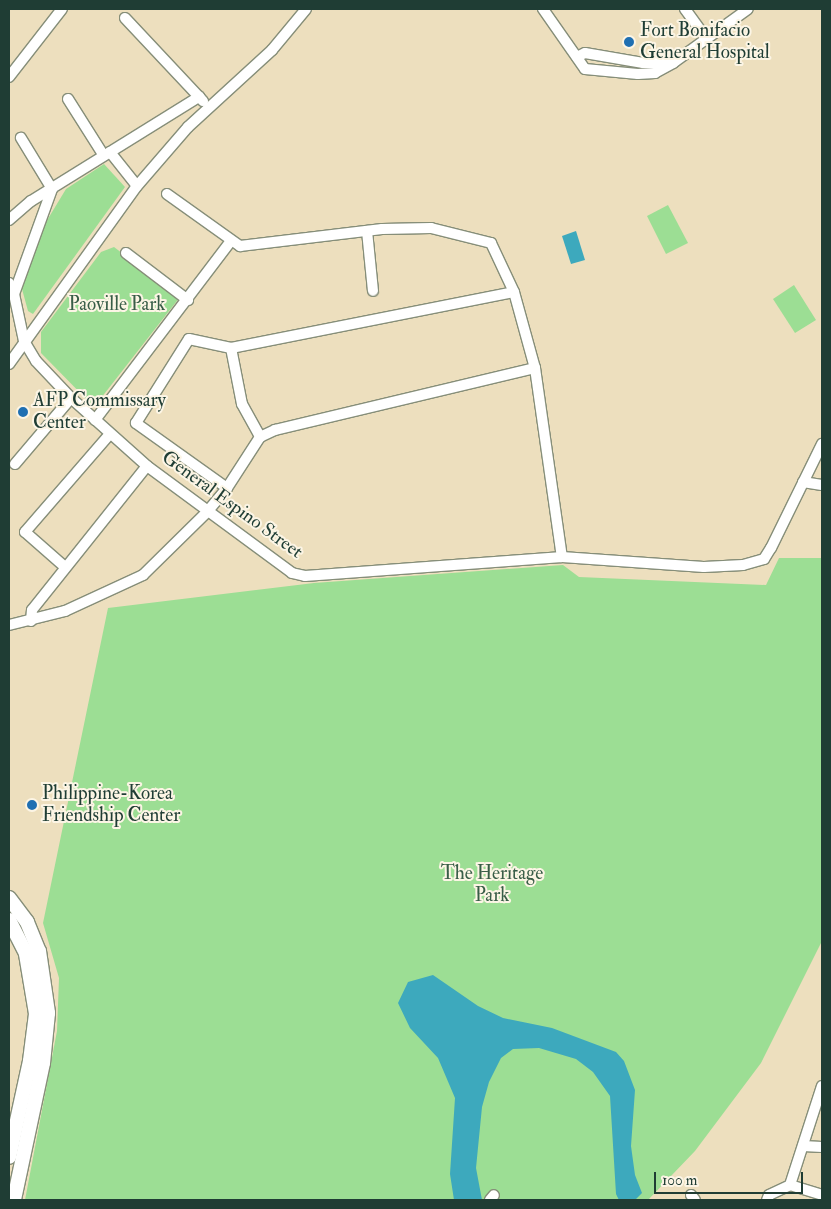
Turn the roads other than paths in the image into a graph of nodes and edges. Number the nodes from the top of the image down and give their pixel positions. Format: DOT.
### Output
graph roads {
  1 [pos="62,9"];
  2 [pos="306,9"];
  3 [pos="543,9"];
  4 [pos="685,9"];
  5 [pos="748,9"];
  6 [pos="125,18"];
  7 [pos="706,39"];
  8 [pos="577,57"];
  9 [pos="673,63"];
  10 [pos="9,77"];
  11 [pos="199,97"];
  12 [pos="68,99"];
  13 [pos="209,106"];
  14 [pos="22,138"];
  15 [pos="107,154"];
  16 [pos="137,186"];
  17 [pos="52,189"];
  18 [pos="167,194"];
  19 [pos="9,220"];
  20 [pos="367,231"];
  21 [pos="231,241"];
  22 [pos="126,252"];
  23 [pos="9,283"];
  24 [pos="374,291"];
  25 [pos="514,292"];
  26 [pos="14,294"];
  27 [pos="188,300"];
  28 [pos="24,341"];
  29 [pos="231,348"];
  30 [pos="9,364"];
  31 [pos="536,368"];
  32 [pos="72,398"];
  33 [pos="95,420"];
  34 [pos="109,435"];
  35 [pos="260,438"];
  36 [pos="822,444"];
  37 [pos="15,464"];
  38 [pos="147,466"];
  39 [pos="804,482"];
  40 [pos="822,485"];
  41 [pos="227,488"];
  42 [pos="208,512"];
  43 [pos="562,556"];
  44 [pos="65,567"];
  45 [pos="31,621"];
  46 [pos="9,625"];
  47 [pos="9,898"];
  48 [pos="9,920"];
  49 [pos="36,1062"];
  50 [pos="822,1086"];
  51 [pos="821,1098"];
  52 [pos="803,1146"];
  53 [pos="822,1147"];
  54 [pos="9,1158"];
  55 [pos="790,1184"];
  56 [pos="822,1195"];
  57 [pos="14,1200"];
  58 [pos="767,1200"];
  1 -- 10 [label="street"];
  2 -- 13 [label="street"];
  3 -- 8 [label="street"];
  4 -- 7 [label="street"];
  5 -- 7 [label="street"];
  6 -- 11 [label="street"];
  7 -- 9 [label="street"];
  8 -- 9 [label="street"];
  8 -- 9 [label="street"];
  11 -- 13 [label="street"];
  11 -- 15 [label="street"];
  12 -- 15 [label="street"];
  13 -- 16 [label="street"];
  14 -- 17 [label="street"];
  15 -- 16 [label="street"];
  15 -- 17 [label="street"];
  16 -- 28 [label="street"];
  17 -- 19 [label="street"];
  17 -- 26 [label="street"];
  18 -- 21 [label="street"];
  20 -- 21 [label="street"];
  20 -- 24 [label="street"];
  20 -- 25 [label="street"];
  21 -- 27 [label="street"];
  22 -- 27 [label="street"];
  23 -- 26 [label="street, General Espino Street"];
  25 -- 29 [label="street"];
  25 -- 31 [label="street"];
  26 -- 28 [label="street, General Espino Street"];
  27 -- 33 [label="street"];
  28 -- 30 [label="street"];
  28 -- 32 [label="street, General Espino Street"];
  29 -- 35 [label="street"];
  29 -- 41 [label="street"];
  31 -- 35 [label="street"];
  31 -- 43 [label="street"];
  32 -- 33 [label="street, General Espino Street"];
  32 -- 37 [label="street"];
  33 -- 34 [label="street, General Espino Street"];
  34 -- 38 [label="street, General Espino Street"];
  34 -- 44 [label="street"];
  35 -- 41 [label="street"];
  36 -- 39 [label="street"];
  38 -- 42 [label="street, General Espino Street"];
  38 -- 44 [label="street"];
  39 -- 40 [label="street"];
  39 -- 43 [label="street, General Espino Street"];
  41 -- 42 [label="street"];
  42 -- 43 [label="street, General Espino Street"];
  42 -- 45 [label="street"];
  44 -- 45 [label="street"];
  45 -- 46 [label="street"];
  47 -- 49 [label="main road"];
  48 -- 49 [label="main road"];
  49 -- 54 [label="main road"];
  49 -- 57 [label="main road"];
  50 -- 51 [label="street"];
  51 -- 52 [label="street"];
  52 -- 53 [label="street"];
  52 -- 55 [label="street"];
  55 -- 56 [label="street"];
  55 -- 58 [label="street"];
}
